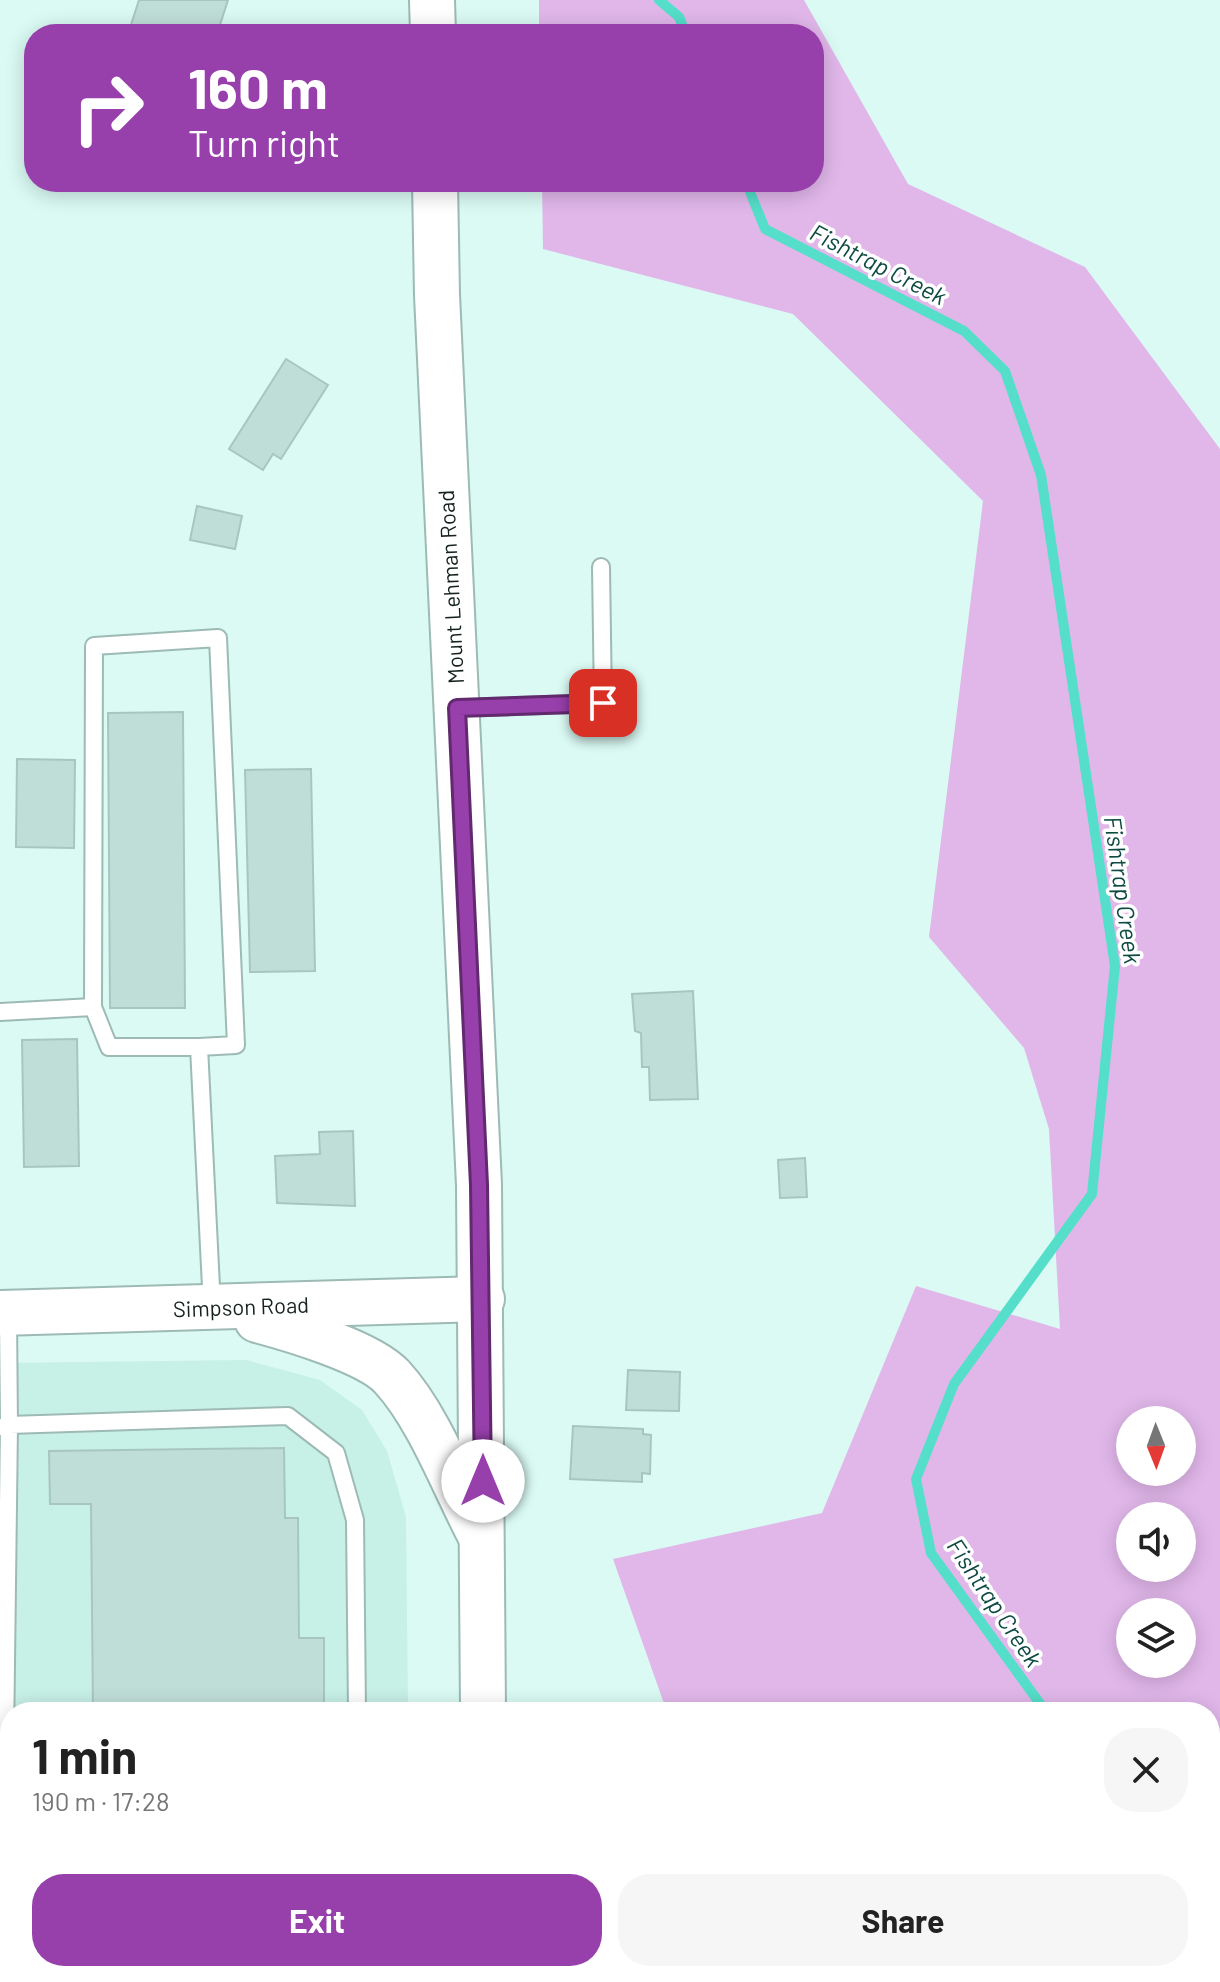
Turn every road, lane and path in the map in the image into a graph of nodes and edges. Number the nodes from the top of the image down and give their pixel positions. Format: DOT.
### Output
graph roads {
  1 [pos="432,0"];
  2 [pos="433,24"];
  3 [pos="435,192"];
  4 [pos="601,567"];
  5 [pos="457,708"];
  6 [pos="93,1007"];
  7 [pos="0,1012"];
  8 [pos="199,1047"];
  9 [pos="482,1299"];
  10 [pos="212,1309"];
  11 [pos="4,1313"];
  12 [pos="5,1426"];
  13 [pos="483,1541"];
  14 [pos="4,1702"];
  15 [pos="357,1702"];
  16 [pos="483,1702"];
  1 -- 2 [label="main road"];
  3 -- 5 [label="main road, Mount Lehman Road"];
  4 -- 5 [label="lane"];
  5 -- 9 [label="main road, Mount Lehman Road"];
  6 -- 7 [label="lane"];
  6 -- 8 [label="lane"];
  6 -- 8 [label="lane"];
  8 -- 10 [label="lane"];
  9 -- 10 [label="main road, Simpson Road"];
  9 -- 13 [label="main road, Mount Lehman Road"];
  10 -- 11 [label="main road, Simpson Road"];
  10 -- 13 [label="main road"];
  11 -- 12 [label="lane"];
  12 -- 14 [label="lane"];
  12 -- 15 [label="lane"];
  13 -- 16 [label="main road, Mount Lehman Road"];
}
